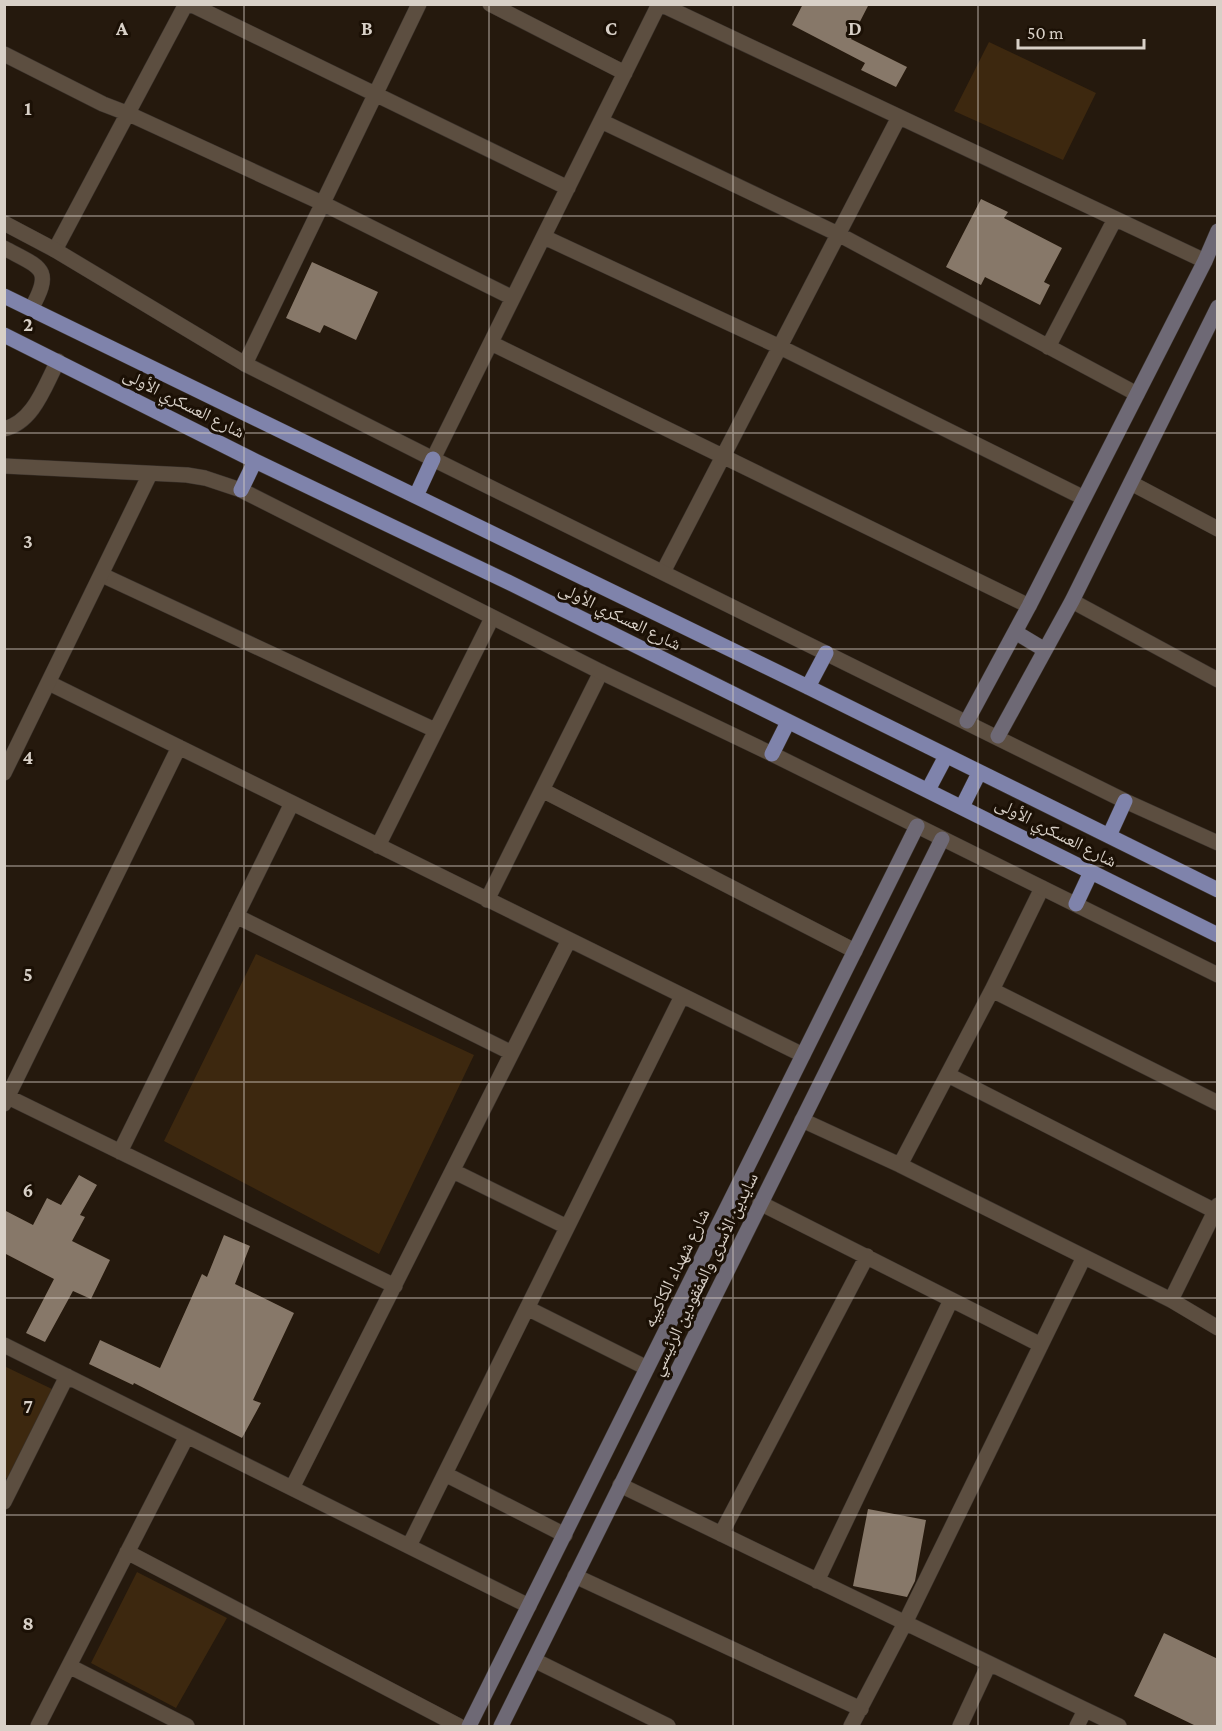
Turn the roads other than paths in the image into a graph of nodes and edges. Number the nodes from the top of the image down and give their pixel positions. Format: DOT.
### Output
graph roads {
  1 [pos="188,4"];
  2 [pos="419,4"];
  3 [pos="490,4"];
  4 [pos="659,4"];
  5 [pos="4,54"];
  6 [pos="625,73"];
  7 [pos="374,94"];
  8 [pos="129,114"];
  9 [pos="899,117"];
  10 [pos="601,121"];
  11 [pos="568,188"];
  12 [pos="322,203"];
  13 [pos="1115,219"];
  14 [pos="4,223"];
  15 [pos="1218,231"];
  16 [pos="838,234"];
  17 [pos="544,237"];
  18 [pos="4,248"];
  19 [pos="55,250"];
  20 [pos="1205,261"];
  21 [pos="4,296"];
  22 [pos="513,298"];
  23 [pos="1218,307"];
  24 [pos="31,309"];
  25 [pos="4,335"];
  26 [pos="491,343"];
  27 [pos="780,347"];
  28 [pos="1048,347"];
  29 [pos="58,361"];
  30 [pos="244,364"];
  31 [pos="1137,394"];
  32 [pos="4,429"];
  33 [pos="722,457"];
  34 [pos="433,459"];
  35 [pos="255,460"];
  36 [pos="4,466"];
  37 [pos="150,474"];
  38 [pos="1131,483"];
  39 [pos="241,490"];
  40 [pos="416,496"];
  41 [pos="1084,498"];
  42 [pos="1218,529"];
  43 [pos="663,572"];
  44 [pos="102,575"];
  45 [pos="1072,601"];
  46 [pos="1029,606"];
  47 [pos="492,618"];
  48 [pos="1015,632"];
  49 [pos="1045,650"];
  50 [pos="826,653"];
  51 [pos="601,672"];
  52 [pos="1218,680"];
  53 [pos="49,683"];
  54 [pos="808,687"];
  55 [pos="967,721"];
  56 [pos="788,722"];
  57 [pos="435,730"];
  58 [pos="998,736"];
  59 [pos="179,747"];
  60 [pos="772,754"];
  61 [pos="946,756"];
  62 [pos="4,773"];
  63 [pos="979,773"];
  64 [pos="542,790"];
  65 [pos="928,790"];
  66 [pos="1125,801"];
  67 [pos="292,803"];
  68 [pos="962,807"];
  69 [pos="917,826"];
  70 [pos="1109,836"];
  71 [pos="942,839"];
  72 [pos="1218,843"];
  73 [pos="378,846"];
  74 [pos="1091,872"];
  75 [pos="1042,888"];
  76 [pos="1218,890"];
  77 [pos="488,900"];
  78 [pos="1076,904"];
  79 [pos="236,916"];
  80 [pos="1218,935"];
  81 [pos="569,940"];
  82 [pos="855,951"];
  83 [pos="1218,975"];
  84 [pos="992,990"];
  85 [pos="682,996"];
  86 [pos="512,1053"];
  87 [pos="803,1055"];
  88 [pos="948,1075"];
  89 [pos="6,1099"];
  90 [pos="1218,1103"];
  91 [pos="802,1120"];
  92 [pos="120,1152"];
  93 [pos="900,1165"];
  94 [pos="453,1171"];
  95 [pos="760,1203"];
  96 [pos="1216,1208"];
  97 [pos="567,1227"];
  98 [pos="867,1256"];
  99 [pos="1084,1257"];
  100 [pos="394,1286"];
  101 [pos="951,1300"];
  102 [pos="1171,1300"];
  103 [pos="527,1308"];
  104 [pos="1218,1328"];
  105 [pos="4,1345"];
  106 [pos="1041,1345"];
  107 [pos="648,1368"];
  108 [pos="67,1376"];
  109 [pos="187,1436"];
  110 [pos="445,1473"];
  111 [pos="620,1485"];
  112 [pos="292,1488"];
  113 [pos="6,1495"];
  114 [pos="722,1534"];
  115 [pos="565,1535"];
  116 [pos="409,1546"];
  117 [pos="127,1552"];
  118 [pos="575,1576"];
  119 [pos="817,1581"];
  120 [pos="529,1606"];
  121 [pos="905,1623"];
  122 [pos="534,1660"];
  123 [pos="990,1664"];
  124 [pos="69,1666"];
  125 [pos="861,1709"];
  126 [pos="1085,1710"];
  127 [pos="170,1723"];
  128 [pos="38,1726"];
  129 [pos="187,1726"];
  130 [pos="459,1726"];
  131 [pos="469,1726"];
  132 [pos="501,1726"];
  133 [pos="668,1726"];
  134 [pos="852,1726"];
  135 [pos="960,1726"];
  136 [pos="1077,1726"];
  137 [pos="1119,1726"];
  1 -- 7 [label="street"];
  1 -- 8 [label="street"];
  2 -- 7 [label="street"];
  3 -- 6 [label="street"];
  4 -- 6 [label="street"];
  4 -- 9 [label="street"];
  5 -- 8 [label="street"];
  6 -- 10 [label="street"];
  7 -- 11 [label="street"];
  7 -- 12 [label="street"];
  8 -- 12 [label="street"];
  8 -- 19 [label="street"];
  9 -- 13 [label="street"];
  9 -- 16 [label="street"];
  10 -- 11 [label="street"];
  10 -- 16 [label="street"];
  11 -- 17 [label="street"];
  12 -- 22 [label="street"];
  12 -- 30 [label="street"];
  13 -- 20 [label="street"];
  13 -- 28 [label="street"];
  14 -- 19 [label="street"];
  15 -- 20 [label="main road"];
  16 -- 27 [label="street"];
  16 -- 28 [label="street"];
  17 -- 22 [label="street"];
  17 -- 27 [label="street"];
  18 -- 24 [label="street"];
  19 -- 30 [label="street"];
  20 -- 31 [label="main road"];
  21 -- 24 [label="main road, شارع العسكري الأولى"];
  22 -- 26 [label="street"];
  23 -- 38 [label="main road"];
  24 -- 40 [label="main road, شارع العسكري الأولى"];
  25 -- 29 [label="main road, شارع العسكري الأولى"];
  26 -- 33 [label="street"];
  26 -- 34 [label="street"];
  27 -- 33 [label="street"];
  27 -- 41 [label="street"];
  28 -- 31 [label="street"];
  29 -- 32 [label="street"];
  29 -- 35 [label="main road, شارع العسكري الأولى"];
  30 -- 34 [label="street"];
  31 -- 41 [label="main road"];
  33 -- 43 [label="street"];
  33 -- 46 [label="street"];
  34 -- 40 [label="main road"];
  34 -- 43 [label="street"];
  35 -- 39 [label="main road"];
  35 -- 56 [label="main road, شارع العسكري الأولى"];
  36 -- 37 [label="street"];
  37 -- 39 [label="street"];
  37 -- 44 [label="street"];
  38 -- 42 [label="street"];
  38 -- 45 [label="main road"];
  39 -- 47 [label="street"];
  40 -- 54 [label="main road, شارع العسكري الأولى"];
  41 -- 46 [label="main road"];
  43 -- 50 [label="street"];
  44 -- 53 [label="street"];
  44 -- 57 [label="street"];
  45 -- 49 [label="main road"];
  45 -- 52 [label="street"];
  46 -- 48 [label="main road"];
  47 -- 51 [label="street"];
  47 -- 57 [label="street"];
  48 -- 49 [label="main road"];
  48 -- 55 [label="main road"];
  49 -- 58 [label="main road"];
  50 -- 54 [label="main road"];
  50 -- 55 [label="street"];
  51 -- 60 [label="street"];
  51 -- 64 [label="street"];
  53 -- 59 [label="street"];
  53 -- 62 [label="street"];
  54 -- 61 [label="main road, شارع العسكري الأولى"];
  55 -- 58 [label="street"];
  56 -- 60 [label="main road"];
  56 -- 65 [label="main road, شارع العسكري الأولى"];
  57 -- 73 [label="street"];
  58 -- 66 [label="street"];
  59 -- 67 [label="street"];
  59 -- 89 [label="street"];
  60 -- 69 [label="street"];
  61 -- 63 [label="main road, شارع العسكري الأولى"];
  61 -- 65 [label="main road"];
  63 -- 68 [label="main road"];
  63 -- 70 [label="main road, شارع العسكري الأولى"];
  64 -- 77 [label="street"];
  64 -- 82 [label="street"];
  65 -- 68 [label="main road, شارع العسكري الأولى"];
  66 -- 70 [label="main road"];
  66 -- 72 [label="street"];
  67 -- 73 [label="street"];
  67 -- 79 [label="street"];
  68 -- 74 [label="main road, شارع العسكري الأولى"];
  69 -- 71 [label="street"];
  69 -- 82 [label="main road, شارع شهداء الكاكييه"];
  70 -- 76 [label="main road, شارع العسكري الأولى"];
  71 -- 75 [label="street"];
  71 -- 91 [label="main road, سايدين الأسرى والمفقودين الرئيسي"];
  73 -- 77 [label="street"];
  74 -- 78 [label="main road"];
  74 -- 80 [label="main road, شارع العسكري الأولى"];
  75 -- 78 [label="street"];
  75 -- 84 [label="street"];
  77 -- 81 [label="street"];
  78 -- 83 [label="street"];
  79 -- 86 [label="street"];
  79 -- 92 [label="street"];
  81 -- 85 [label="street"];
  81 -- 86 [label="street"];
  82 -- 87 [label="main road, شارع شهداء الكاكييه"];
  84 -- 88 [label="street"];
  84 -- 90 [label="street"];
  85 -- 87 [label="street"];
  85 -- 97 [label="street"];
  86 -- 94 [label="street"];
  87 -- 107 [label="main road, شارع شهداء الكاكييه"];
  88 -- 93 [label="street"];
  88 -- 96 [label="street"];
  89 -- 92 [label="street"];
  91 -- 93 [label="street"];
  91 -- 95 [label="main road, سايدين الأسرى والمفقودين الرئيسي"];
  92 -- 100 [label="street"];
  93 -- 99 [label="street"];
  94 -- 97 [label="street"];
  94 -- 100 [label="street"];
  95 -- 98 [label="street"];
  95 -- 111 [label="main road, سايدين الأسرى والمفقودين الرئيسي"];
  96 -- 102 [label="street"];
  97 -- 103 [label="street"];
  98 -- 101 [label="street"];
  98 -- 114 [label="street"];
  99 -- 102 [label="street"];
  99 -- 106 [label="street"];
  100 -- 112 [label="street"];
  101 -- 106 [label="street"];
  101 -- 119 [label="street"];
  102 -- 104 [label="street"];
  103 -- 107 [label="street"];
  103 -- 110 [label="street"];
  105 -- 108 [label="street"];
  106 -- 121 [label="street"];
  107 -- 115 [label="main road, شارع شهداء الكاكييه"];
  108 -- 109 [label="street"];
  108 -- 113 [label="street"];
  109 -- 112 [label="street"];
  109 -- 117 [label="street"];
  110 -- 115 [label="street"];
  110 -- 116 [label="street"];
  111 -- 114 [label="street"];
  111 -- 118 [label="main road, سايدين الأسرى والمفقودين الرئيسي"];
  112 -- 116 [label="street"];
  114 -- 119 [label="street"];
  115 -- 120 [label="main road, شارع شهداء الكاكييه"];
  116 -- 120 [label="street"];
  117 -- 124 [label="street"];
  117 -- 130 [label="street"];
  118 -- 122 [label="main road, سايدين الأسرى والمفقودين الرئيسي"];
  118 -- 125 [label="street"];
  119 -- 121 [label="street"];
  120 -- 131 [label="main road, شارع شهداء الكاكييه"];
  121 -- 123 [label="street"];
  121 -- 125 [label="street"];
  122 -- 132 [label="main road, سايدين الأسرى والمفقودين الرئيسي"];
  122 -- 133 [label="street"];
  123 -- 126 [label="street"];
  123 -- 135 [label="street"];
  124 -- 127 [label="street"];
  124 -- 128 [label="street"];
  125 -- 134 [label="street"];
  126 -- 136 [label="street"];
  126 -- 137 [label="street"];
  127 -- 129 [label="street"];
}
